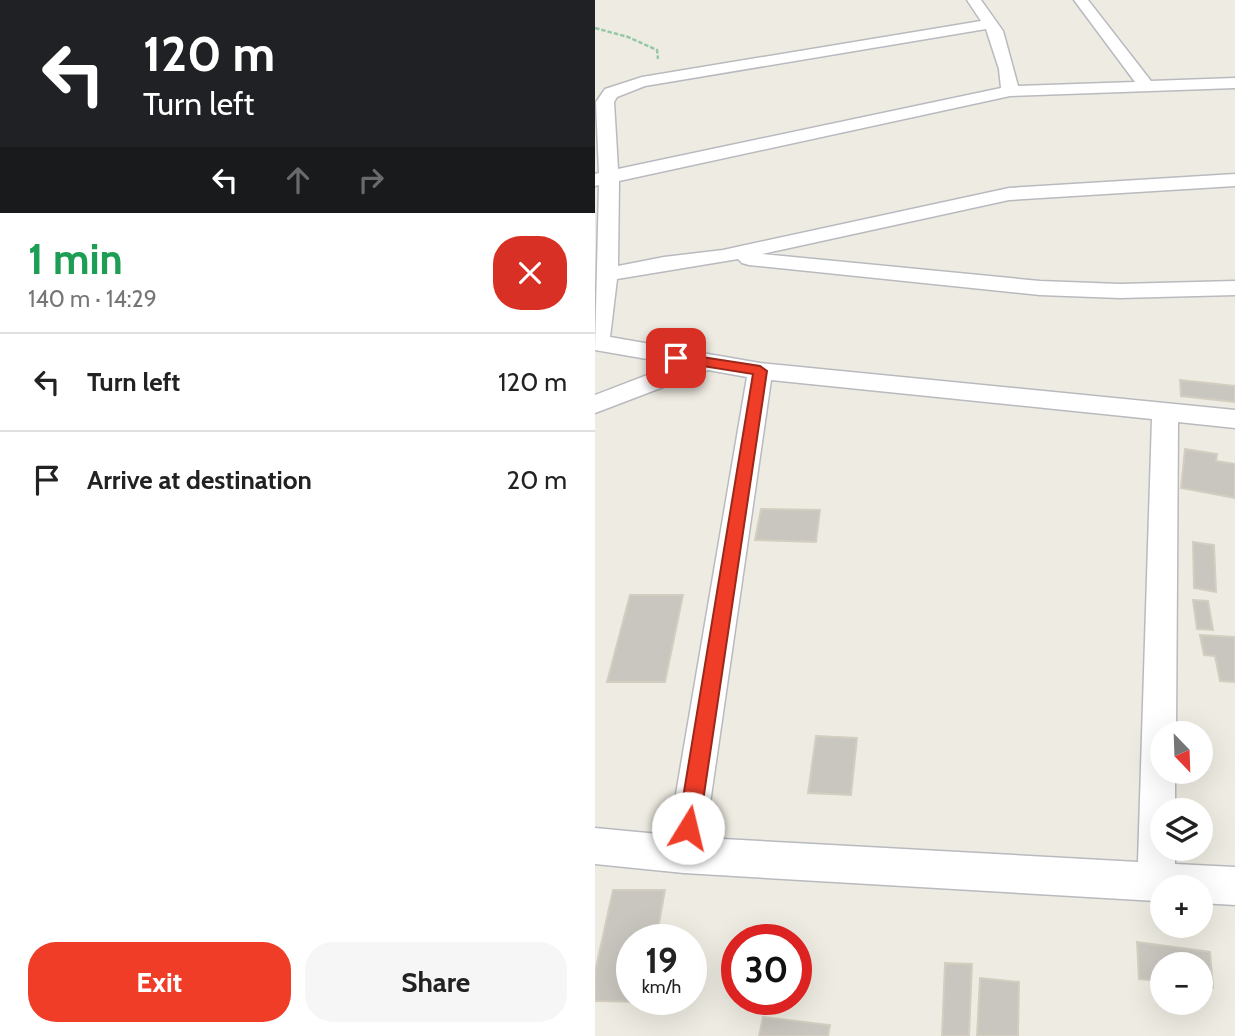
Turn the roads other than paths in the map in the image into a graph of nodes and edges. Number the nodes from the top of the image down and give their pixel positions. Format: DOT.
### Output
graph roads {
  1 [pos="974,0"];
  2 [pos="1081,0"];
  3 [pos="990,24"];
  4 [pos="1235,83"];
  5 [pos="1146,85"];
  6 [pos="1010,91"];
  7 [pos="602,179"];
  8 [pos="1235,180"];
  9 [pos="723,256"];
  10 [pos="607,275"];
  11 [pos="1235,288"];
  12 [pos="597,342"];
  13 [pos="702,363"];
  14 [pos="760,371"];
  15 [pos="595,404"];
  16 [pos="1165,411"];
  17 [pos="1235,419"];
  18 [pos="595,846"];
  19 [pos="684,855"];
  20 [pos="1156,875"];
  21 [pos="1150,882"];
  22 [pos="1213,885"];
  23 [pos="1235,886"];
  1 -- 3 [label="street"];
  2 -- 5 [label="street"];
  3 -- 6 [label="street"];
  3 -- 7 [label="street"];
  4 -- 5 [label="street"];
  5 -- 6 [label="street"];
  6 -- 7 [label="street"];
  7 -- 10 [label="street"];
  8 -- 9 [label="street"];
  9 -- 10 [label="street"];
  9 -- 11 [label="street"];
  10 -- 12 [label="street"];
  12 -- 13 [label="street"];
  13 -- 14 [label="street"];
  13 -- 15 [label="street"];
  14 -- 16 [label="street"];
  14 -- 19 [label="street"];
  16 -- 17 [label="street"];
  16 -- 20 [label="street"];
  18 -- 19 [label="street"];
  19 -- 21 [label="street"];
  22 -- 23 [label="street"];
}
